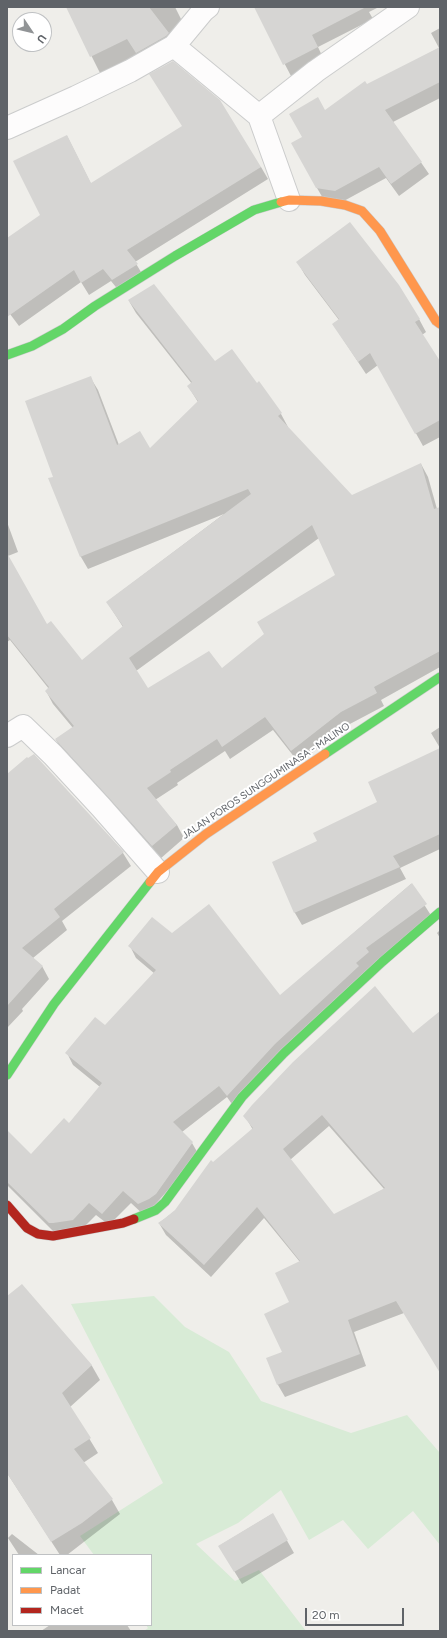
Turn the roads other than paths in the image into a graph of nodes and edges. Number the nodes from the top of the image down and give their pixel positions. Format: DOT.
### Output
graph roads {
  1 [pos="208,7"];
  2 [pos="408,7"];
  3 [pos="174,46"];
  4 [pos="259,116"];
  5 [pos="7,128"];
  6 [pos="289,200"];
  7 [pos="440,324"];
  8 [pos="7,354"];
  9 [pos="440,677"];
  10 [pos="7,736"];
  11 [pos="158,872"];
  12 [pos="440,912"];
  13 [pos="7,1075"];
  14 [pos="7,1206"];
  1 -- 3 [label="street"];
  2 -- 4 [label="street"];
  3 -- 4 [label="street"];
  3 -- 5 [label="street"];
  4 -- 6 [label="street"];
  6 -- 7 [label="street"];
  6 -- 8 [label="street"];
  9 -- 11 [label="street, JALAN POROS SUNGGUMINASA - MALINO"];
  10 -- 11 [label="street"];
  11 -- 13 [label="street, JALAN POROS SUNGGUMINASA - MALINO"];
  12 -- 14 [label="street"];
}
